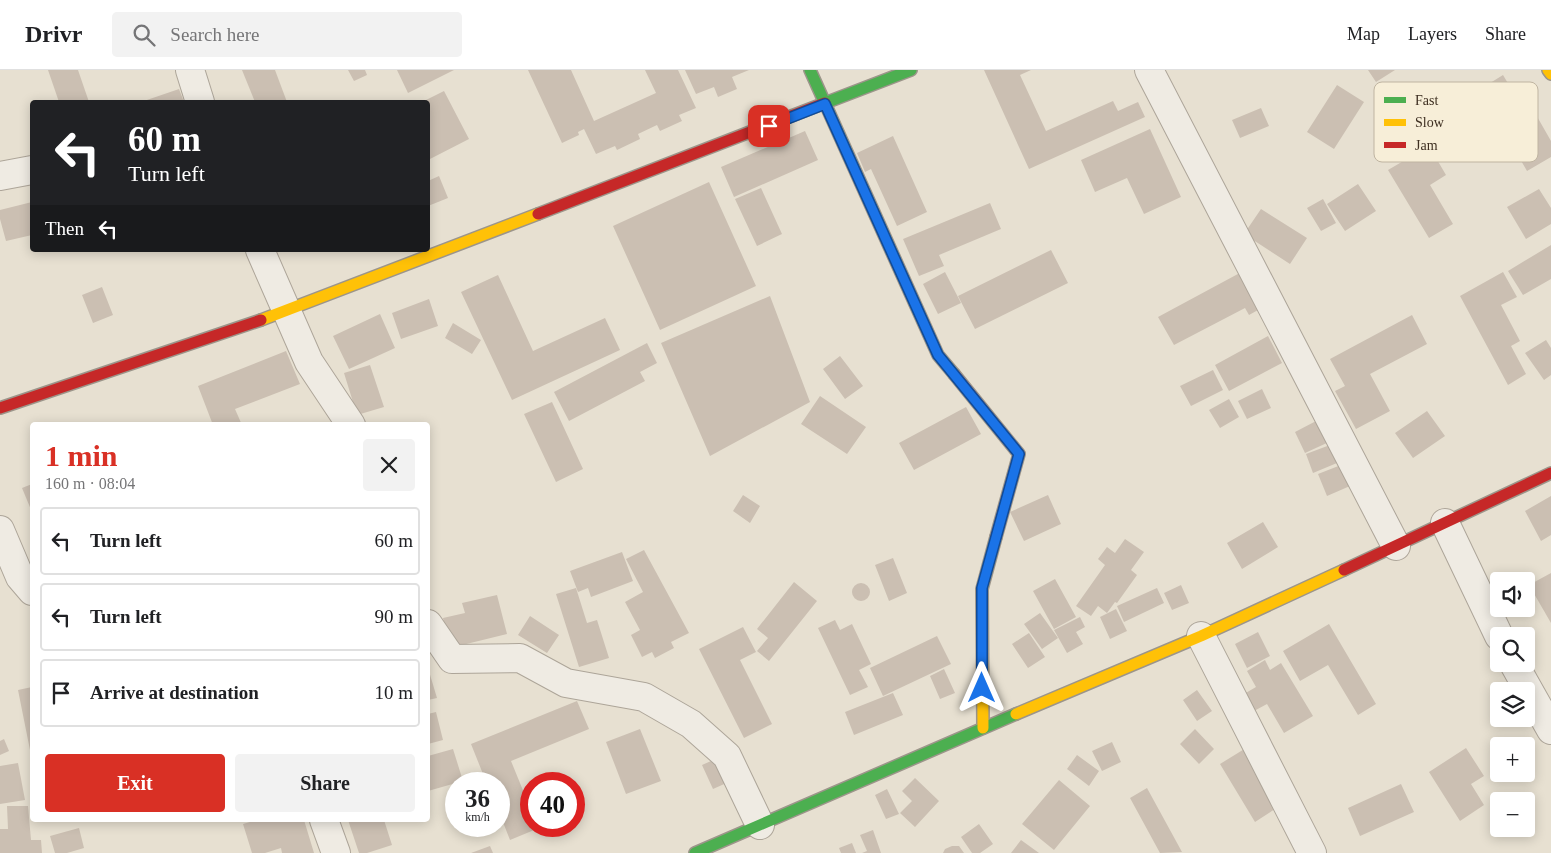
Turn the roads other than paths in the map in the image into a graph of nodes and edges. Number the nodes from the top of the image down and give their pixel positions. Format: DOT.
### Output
graph roads {
  1 [pos="190,70"];
  2 [pos="810,70"];
  3 [pos="911,70"];
  4 [pos="1149,70"];
  5 [pos="1548,70"];
  6 [pos="1551,74"];
  7 [pos="199,100"];
  8 [pos="825,104"];
  9 [pos="30,170"];
  10 [pos="0,176"];
  11 [pos="261,252"];
  12 [pos="286,311"];
  13 [pos="0,408"];
  14 [pos="349,422"];
  15 [pos="1551,473"];
  16 [pos="1444,524"];
  17 [pos="0,530"];
  18 [pos="1396,546"];
  19 [pos="30,589"];
  20 [pos="430,627"];
  21 [pos="1495,627"];
  22 [pos="1201,636"];
  23 [pos="1518,672"];
  24 [pos="982,728"];
  25 [pos="1551,730"];
  26 [pos="325,822"];
  27 [pos="760,825"];
  28 [pos="336,853"];
  29 [pos="695,853"];
  30 [pos="1312,853"];
  1 -- 7 [label="street"];
  2 -- 8 [label="street"];
  3 -- 8 [label="street"];
  4 -- 18 [label="street"];
  5 -- 6 [label="street"];
  8 -- 12 [label="street"];
  8 -- 24 [label="street"];
  9 -- 10 [label="street"];
  11 -- 12 [label="street"];
  12 -- 13 [label="street"];
  12 -- 14 [label="street"];
  15 -- 16 [label="street"];
  16 -- 18 [label="street"];
  16 -- 21 [label="street"];
  17 -- 19 [label="street"];
  18 -- 22 [label="street"];
  20 -- 27 [label="street"];
  22 -- 24 [label="street"];
  22 -- 30 [label="street"];
  23 -- 25 [label="street"];
  24 -- 27 [label="street"];
  26 -- 28 [label="street"];
  27 -- 29 [label="street"];
}
